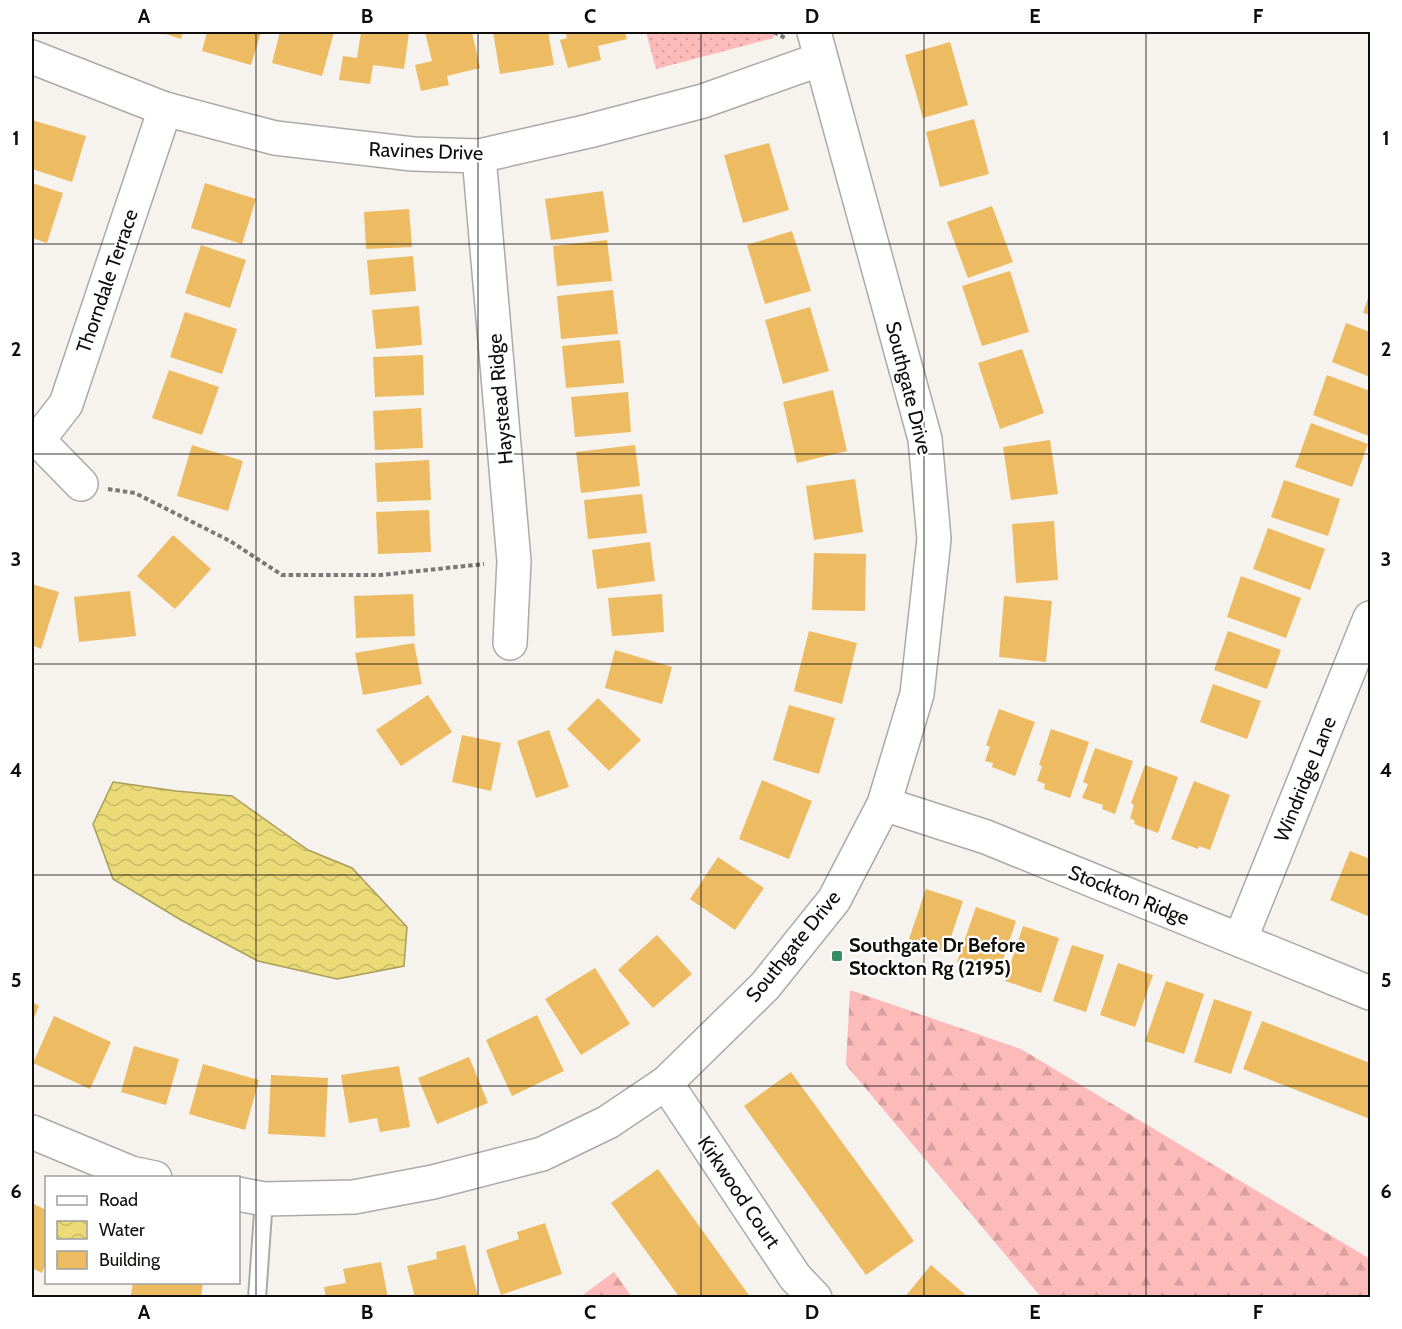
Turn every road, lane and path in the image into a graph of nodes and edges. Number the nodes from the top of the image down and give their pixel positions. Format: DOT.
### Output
graph roads {
  1 [pos="818,45"];
  2 [pos="32,57"];
  3 [pos="165,109"];
  4 [pos="479,156"];
  5 [pos="35,440"];
  6 [pos="81,484"];
  7 [pos="514,561"];
  8 [pos="1371,618"];
  9 [pos="510,643"];
  10 [pos="884,804"];
  11 [pos="1240,940"];
  12 [pos="1371,993"];
  13 [pos="666,1083"];
  14 [pos="32,1132"];
  15 [pos="145,1176"];
  16 [pos="251,1197"];
  17 [pos="257,1298"];
  18 [pos="815,1298"];
  1 -- 4 [label="street, Ravines Drive"];
  1 -- 10 [label="street, Southgate Drive"];
  2 -- 3 [label="street, Ravines Drive"];
  3 -- 4 [label="street, Ravines Drive"];
  3 -- 5 [label="street, Thorndale Terrace"];
  4 -- 7 [label="street, Haystead Ridge"];
  5 -- 6 [label="street"];
  6 -- 7 [label="path"];
  7 -- 9 [label="street, Haystead Ridge"];
  8 -- 11 [label="street, Windridge Lane"];
  10 -- 11 [label="street, Stockton Ridge"];
  10 -- 13 [label="street, Southgate Drive"];
  11 -- 12 [label="street, Stockton Ridge"];
  13 -- 16 [label="street, Southgate Drive"];
  13 -- 18 [label="street, Kirkwood Court"];
  14 -- 15 [label="street"];
  16 -- 17 [label="lane"];
}
